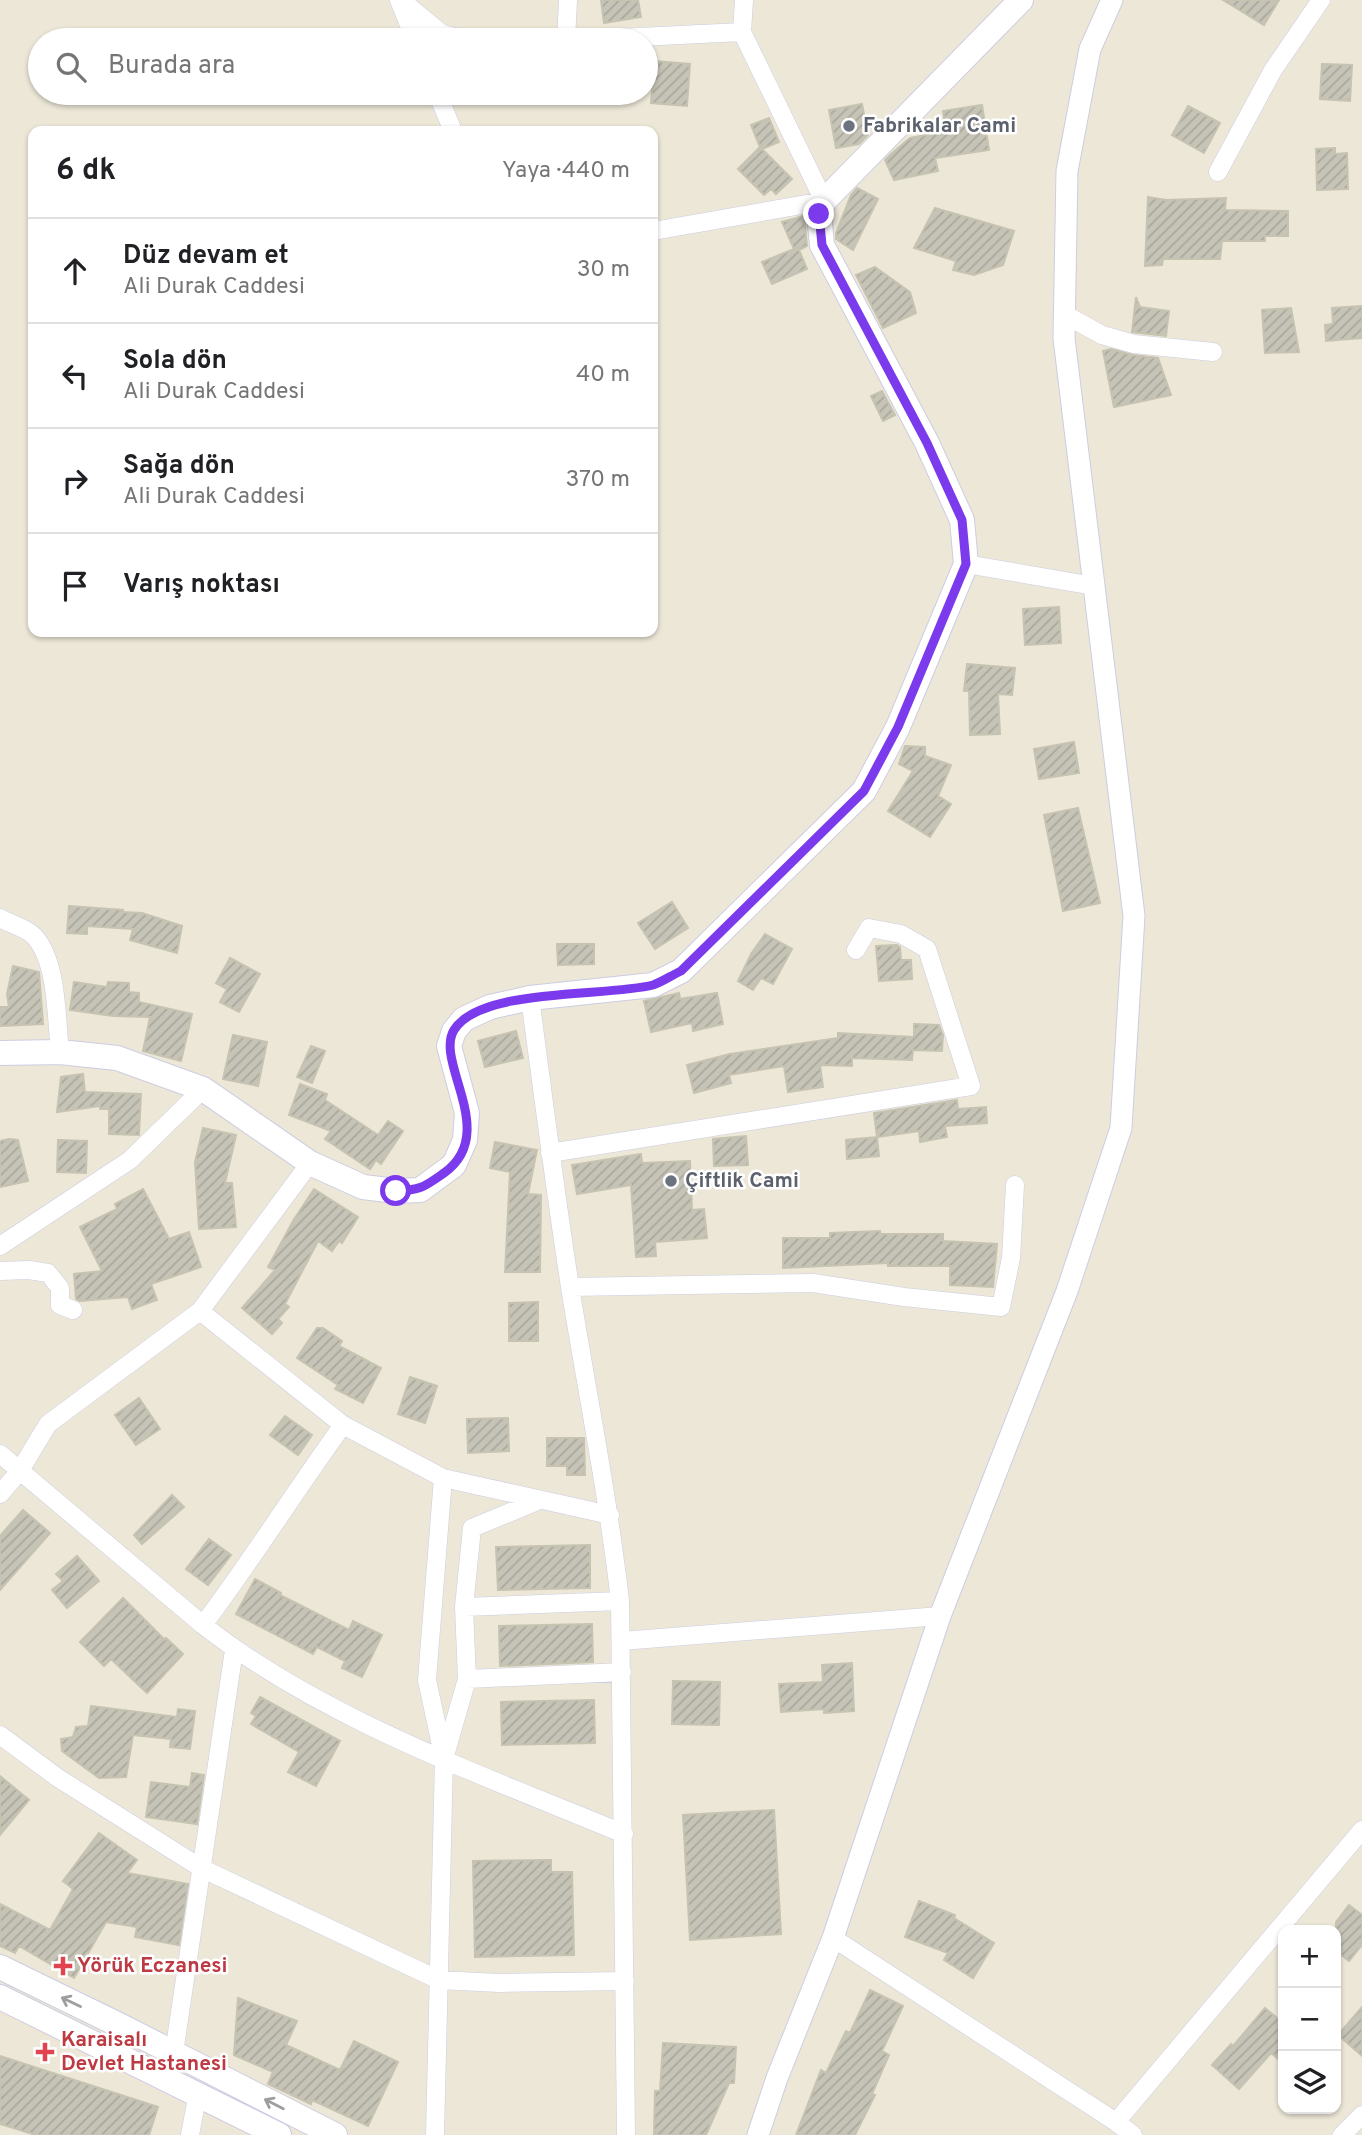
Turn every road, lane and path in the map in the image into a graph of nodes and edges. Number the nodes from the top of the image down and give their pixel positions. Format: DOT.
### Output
graph roads {
  1 [pos="400,0"];
  2 [pos="568,0"];
  3 [pos="744,0"];
  4 [pos="1021,0"];
  5 [pos="1111,0"];
  6 [pos="1321,0"];
  7 [pos="410,28"];
  8 [pos="436,28"];
  9 [pos="567,28"];
  10 [pos="742,32"];
  11 [pos="658,36"];
  12 [pos="442,105"];
  13 [pos="451,126"];
  14 [pos="1218,172"];
  15 [pos="824,201"];
  16 [pos="658,231"];
  17 [pos="1064,314"];
  18 [pos="1213,352"];
  19 [pos="966,564"];
  20 [pos="1094,586"];
  21 [pos="0,918"];
  22 [pos="856,950"];
  23 [pos="530,998"];
  24 [pos="60,1052"];
  25 [pos="0,1053"];
  26 [pos="202,1089"];
  27 [pos="550,1153"];
  28 [pos="310,1163"];
  29 [pos="1016,1185"];
  30 [pos="0,1246"];
  31 [pos="0,1271"];
  32 [pos="570,1287"];
  33 [pos="72,1310"];
  34 [pos="200,1311"];
  35 [pos="343,1424"];
  36 [pos="0,1454"];
  37 [pos="19,1472"];
  38 [pos="443,1478"];
  39 [pos="0,1493"];
  40 [pos="540,1500"];
  41 [pos="610,1515"];
  42 [pos="620,1601"];
  43 [pos="464,1607"];
  44 [pos="940,1616"];
  45 [pos="203,1625"];
  46 [pos="621,1641"];
  47 [pos="234,1650"];
  48 [pos="622,1672"];
  49 [pos="467,1679"];
  50 [pos="0,1735"];
  51 [pos="444,1759"];
  52 [pos="1362,1830"];
  53 [pos="624,1834"];
  54 [pos="201,1868"];
  55 [pos="834,1938"];
  56 [pos="0,1967"];
  57 [pos="439,1980"];
  58 [pos="625,1980"];
  59 [pos="0,1997"];
  60 [pos="174,2053"];
  61 [pos="777,2078"];
  62 [pos="198,2093"];
  63 [pos="1362,2115"];
  64 [pos="1116,2122"];
  65 [pos="190,2135"];
  66 [pos="279,2135"];
  67 [pos="335,2135"];
  68 [pos="435,2135"];
  69 [pos="626,2135"];
  70 [pos="745,2135"];
  71 [pos="758,2135"];
  72 [pos="1133,2135"];
  73 [pos="1342,2135"];
  1 -- 7 [label="street"];
  1 -- 8 [label="street"];
  2 -- 9 [label="street"];
  3 -- 10 [label="street"];
  4 -- 15 [label="main road"];
  5 -- 17 [label="street"];
  6 -- 14 [label="street"];
  10 -- 11 [label="street"];
  10 -- 15 [label="street"];
  12 -- 13 [label="street"];
  15 -- 16 [label="street"];
  15 -- 19 [label="main road"];
  17 -- 18 [label="street"];
  17 -- 20 [label="street"];
  19 -- 20 [label="street"];
  19 -- 23 [label="main road"];
  20 -- 44 [label="street"];
  21 -- 24 [label="street"];
  22 -- 27 [label="street"];
  23 -- 27 [label="street"];
  23 -- 28 [label="main road"];
  24 -- 25 [label="main road"];
  24 -- 26 [label="main road"];
  26 -- 28 [label="main road"];
  26 -- 30 [label="street"];
  27 -- 32 [label="street"];
  28 -- 34 [label="street"];
  29 -- 32 [label="street"];
  31 -- 33 [label="street"];
  32 -- 41 [label="street"];
  34 -- 35 [label="street"];
  34 -- 37 [label="street"];
  35 -- 38 [label="street"];
  35 -- 45 [label="street"];
  36 -- 37 [label="street"];
  37 -- 39 [label="street"];
  37 -- 45 [label="street"];
  38 -- 40 [label="street"];
  38 -- 51 [label="street"];
  40 -- 41 [label="street"];
  40 -- 43 [label="street"];
  41 -- 42 [label="street"];
  42 -- 43 [label="street"];
  42 -- 46 [label="street"];
  43 -- 49 [label="street"];
  44 -- 46 [label="street"];
  44 -- 55 [label="street"];
  45 -- 47 [label="street"];
  46 -- 48 [label="street"];
  47 -- 51 [label="street"];
  47 -- 54 [label="street"];
  48 -- 49 [label="street"];
  48 -- 53 [label="street"];
  49 -- 51 [label="street"];
  50 -- 54 [label="street"];
  51 -- 53 [label="street"];
  51 -- 57 [label="street"];
  52 -- 64 [label="street"];
  53 -- 58 [label="street"];
  54 -- 57 [label="street"];
  54 -- 60 [label="street"];
  55 -- 61 [label="street"];
  55 -- 64 [label="street"];
  60 -- 56 [label="main road, one-way"];
  57 -- 58 [label="street"];
  57 -- 68 [label="street"];
  58 -- 69 [label="street"];
  59 -- 62 [label="main road"];
  67 -- 60 [label="main road, one-way"];
  61 -- 70 [label="street"];
  61 -- 71 [label="street"];
  62 -- 65 [label="street"];
  62 -- 66 [label="main road"];
  63 -- 73 [label="street"];
  64 -- 72 [label="street"];
}
